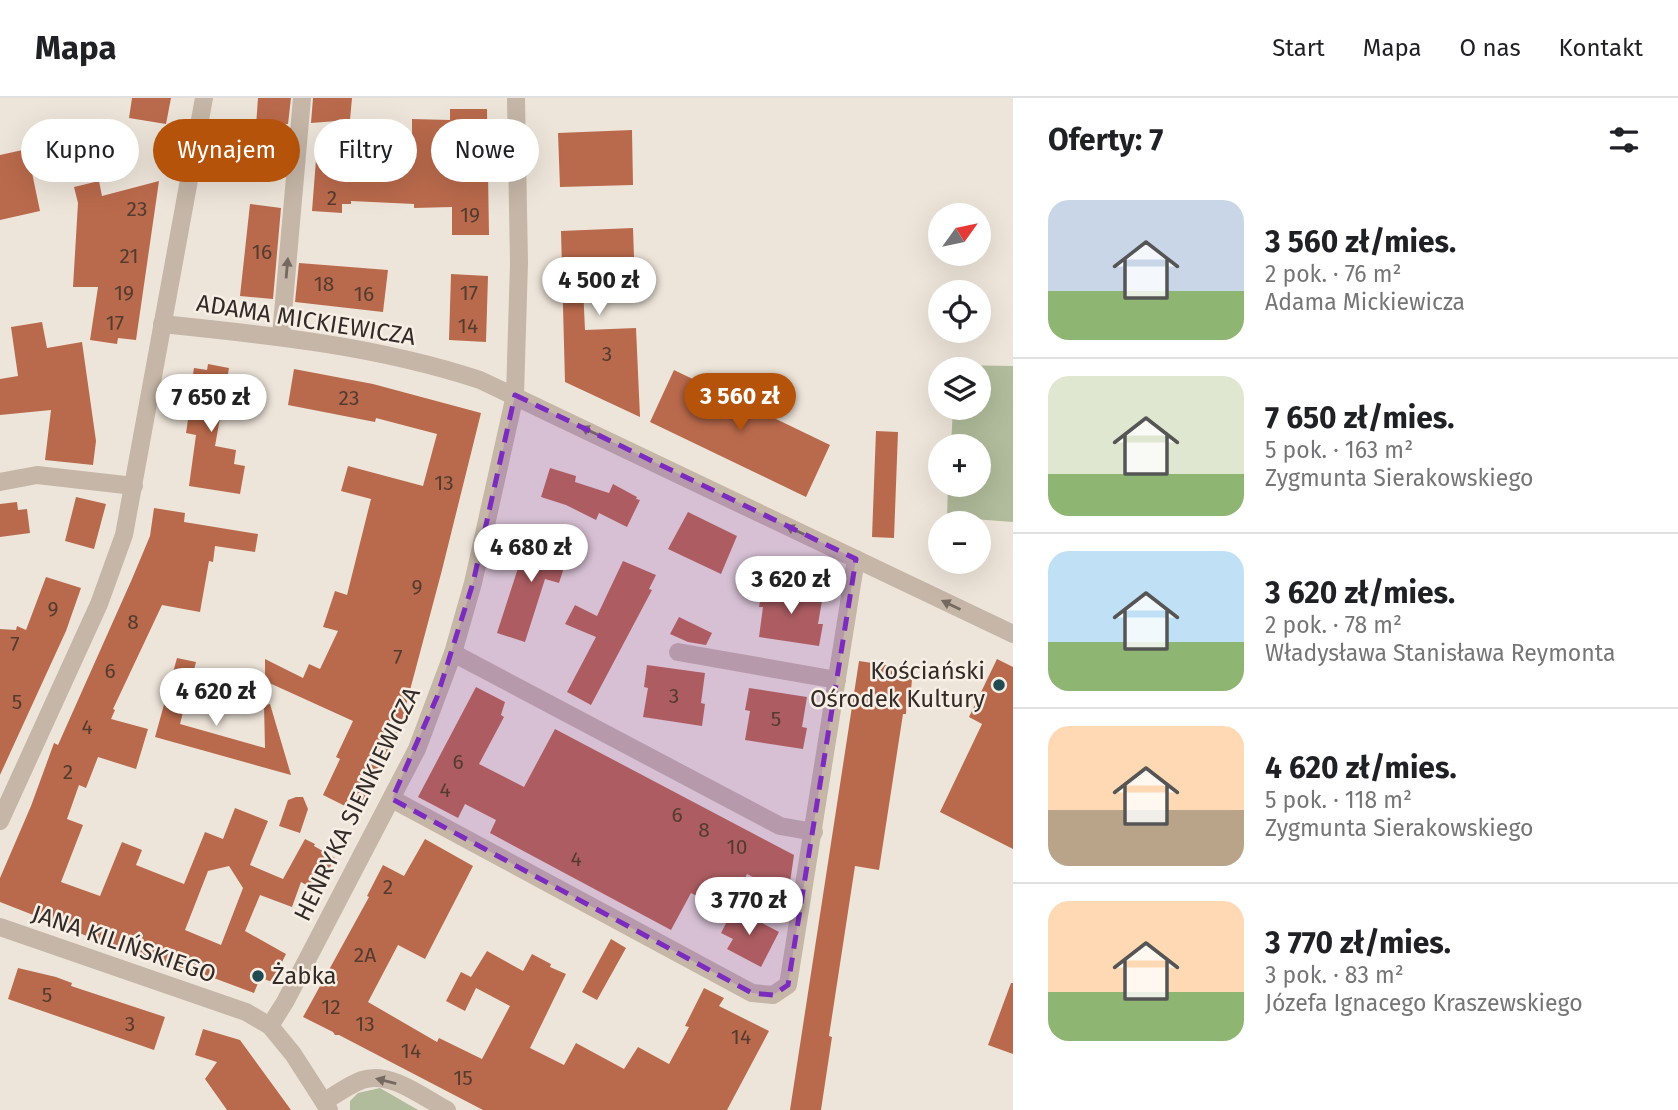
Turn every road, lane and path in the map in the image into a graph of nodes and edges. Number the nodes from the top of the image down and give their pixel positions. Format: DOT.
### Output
graph roads {
  1 [pos="204,98"];
  2 [pos="302,98"];
  3 [pos="516,98"];
  4 [pos="162,324"];
  5 [pos="281,336"];
  6 [pos="515,395"];
  7 [pos="0,482"];
  8 [pos="134,486"];
  9 [pos="856,559"];
  10 [pos="1013,634"];
  11 [pos="678,652"];
  12 [pos="453,653"];
  13 [pos="837,680"];
  14 [pos="391,799"];
  15 [pos="0,821"];
  16 [pos="814,832"];
  17 [pos="0,927"];
  18 [pos="270,1026"];
  19 [pos="327,1106"];
  20 [pos="447,1110"];
  1 -- 4 [label="street"];
  5 -- 2 [label="street, one-way"];
  3 -- 6 [label="street, HENRYKA SIENKIEWICZA"];
  4 -- 5 [label="street, ADAMA MICKIEWICZA"];
  4 -- 8 [label="street"];
  5 -- 6 [label="street, ADAMA MICKIEWICZA"];
  9 -- 6 [label="street, ADAMA MICKIEWICZA, one-way"];
  6 -- 12 [label="street, HENRYKA SIENKIEWICZA"];
  7 -- 8 [label="street"];
  8 -- 15 [label="street"];
  10 -- 9 [label="street, ADAMA MICKIEWICZA, one-way"];
  9 -- 13 [label="street"];
  11 -- 13 [label="street"];
  12 -- 14 [label="street, HENRYKA SIENKIEWICZA"];
  12 -- 16 [label="street"];
  13 -- 16 [label="street"];
  14 -- 16 [label="street"];
  14 -- 18 [label="street, HENRYKA SIENKIEWICZA"];
  17 -- 18 [label="street, JANA KILIŃSKIEGO"];
  18 -- 19 [label="street"];
  20 -- 19 [label="street, one-way"];
}
